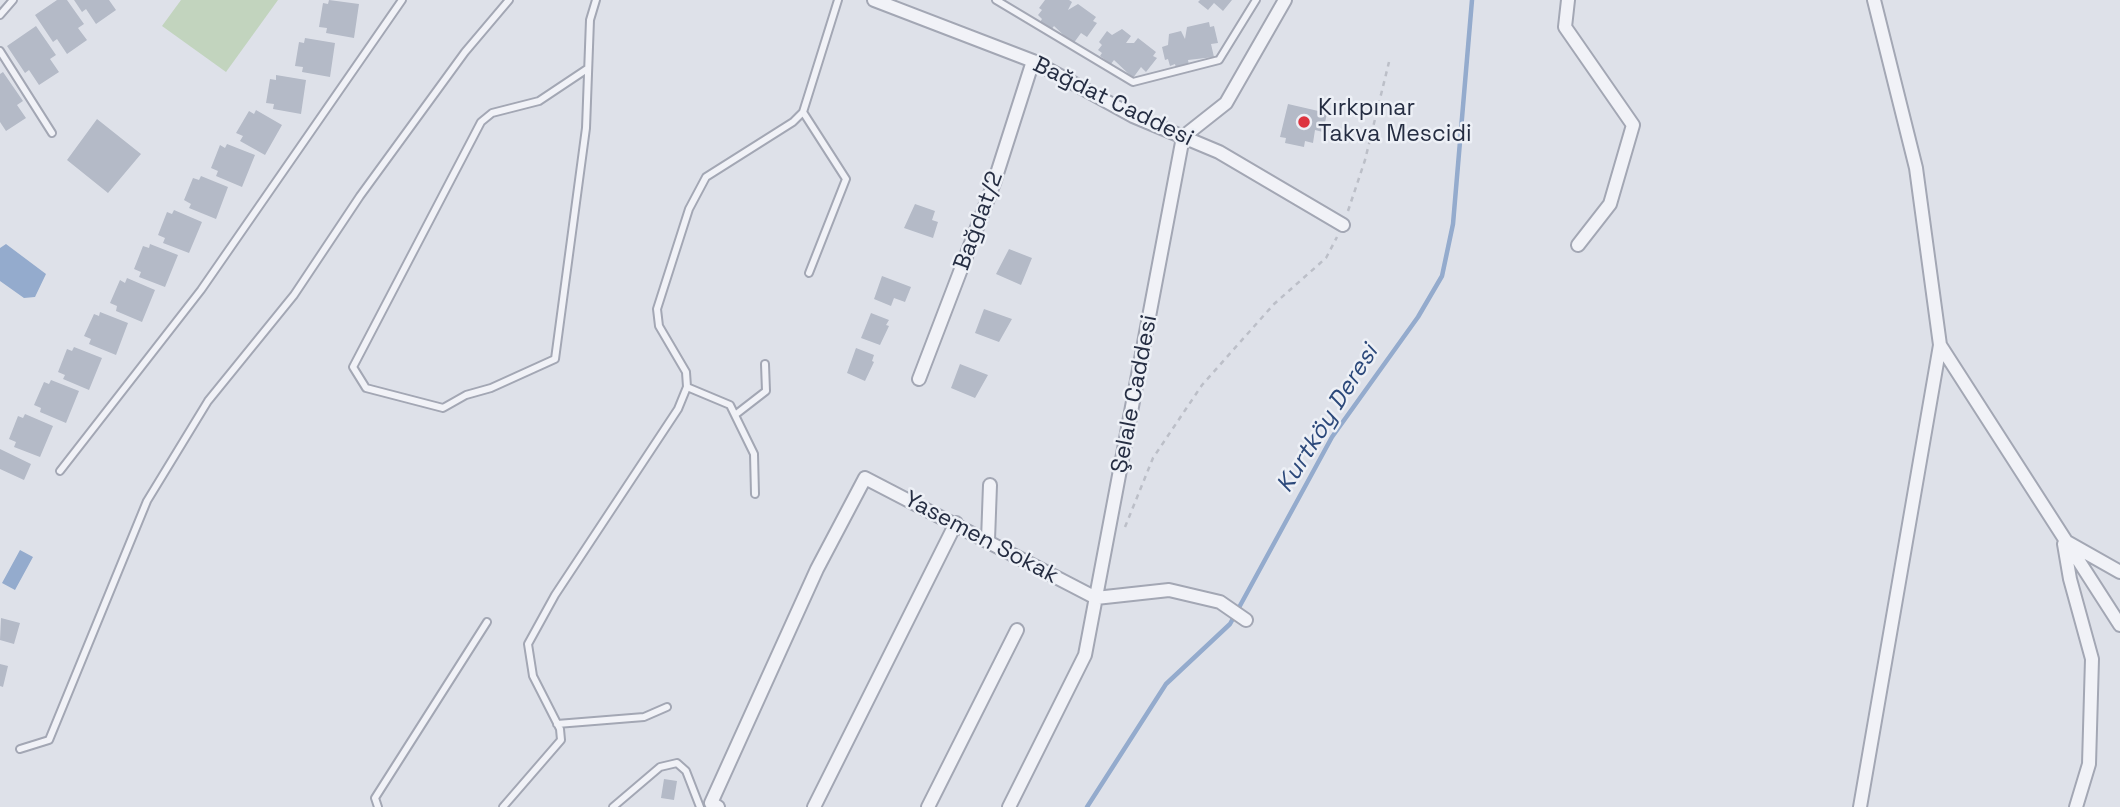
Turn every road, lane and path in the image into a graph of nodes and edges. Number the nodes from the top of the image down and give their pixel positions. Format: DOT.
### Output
graph roads {
  1 [pos="13,0"];
  2 [pos="402,0"];
  3 [pos="509,0"];
  4 [pos="596,0"];
  5 [pos="838,0"];
  6 [pos="874,0"];
  7 [pos="996,0"];
  8 [pos="1255,0"];
  9 [pos="1285,0"];
  10 [pos="1568,0"];
  11 [pos="1874,0"];
  12 [pos="0,15"];
  13 [pos="0,51"];
  14 [pos="1033,61"];
  15 [pos="1389,62"];
  16 [pos="587,69"];
  17 [pos="803,112"];
  18 [pos="52,133"];
  19 [pos="1183,137"];
  20 [pos="1343,225"];
  21 [pos="1578,245"];
  22 [pos="809,273"];
  23 [pos="1940,345"];
  24 [pos="765,364"];
  25 [pos="919,379"];
  26 [pos="687,387"];
  27 [pos="735,415"];
  28 [pos="60,471"];
  29 [pos="990,485"];
  30 [pos="755,494"];
  31 [pos="956,523"];
  32 [pos="1122,534"];
  33 [pos="988,540"];
  34 [pos="2064,540"];
  35 [pos="2120,572"];
  36 [pos="1096,598"];
  37 [pos="1245,620"];
  38 [pos="488,622"];
  39 [pos="2120,625"];
  40 [pos="1017,630"];
  41 [pos="667,707"];
  42 [pos="557,723"];
  43 [pos="20,749"];
  44 [pos="378,807"];
  45 [pos="503,807"];
  46 [pos="613,807"];
  47 [pos="700,807"];
  48 [pos="718,807"];
  49 [pos="814,807"];
  50 [pos="929,807"];
  51 [pos="1009,807"];
  52 [pos="1860,807"];
  53 [pos="2076,807"];
  1 -- 12 [label="lane"];
  2 -- 28 [label="lane"];
  3 -- 43 [label="lane"];
  4 -- 16 [label="lane"];
  5 -- 17 [label="lane"];
  6 -- 14 [label="street, Bağdat Caddesi"];
  7 -- 8 [label="lane"];
  9 -- 19 [label="street"];
  10 -- 21 [label="street"];
  11 -- 23 [label="street"];
  13 -- 18 [label="lane"];
  14 -- 19 [label="street, Bağdat Caddesi"];
  14 -- 25 [label="street, Bağdat/2"];
  15 -- 20 [label="path"];
  16 -- 16 [label="lane"];
  17 -- 22 [label="lane"];
  17 -- 26 [label="lane"];
  19 -- 20 [label="street, Bağdat Caddesi"];
  19 -- 36 [label="street, Şelale Caddesi"];
  20 -- 32 [label="path"];
  23 -- 34 [label="street"];
  23 -- 52 [label="street"];
  24 -- 27 [label="lane"];
  26 -- 27 [label="lane"];
  26 -- 42 [label="lane"];
  27 -- 30 [label="lane"];
  29 -- 33 [label="street"];
  31 -- 33 [label="street, Yasemen Sokak"];
  31 -- 48 [label="street, Yasemen Sokak"];
  31 -- 49 [label="street"];
  33 -- 36 [label="street, Yasemen Sokak"];
  34 -- 35 [label="street"];
  34 -- 39 [label="street"];
  34 -- 53 [label="street"];
  36 -- 37 [label="street"];
  36 -- 51 [label="street, Şelale Caddesi"];
  38 -- 44 [label="lane"];
  40 -- 50 [label="street"];
  41 -- 42 [label="lane"];
  42 -- 45 [label="lane"];
  46 -- 47 [label="lane"];
}
